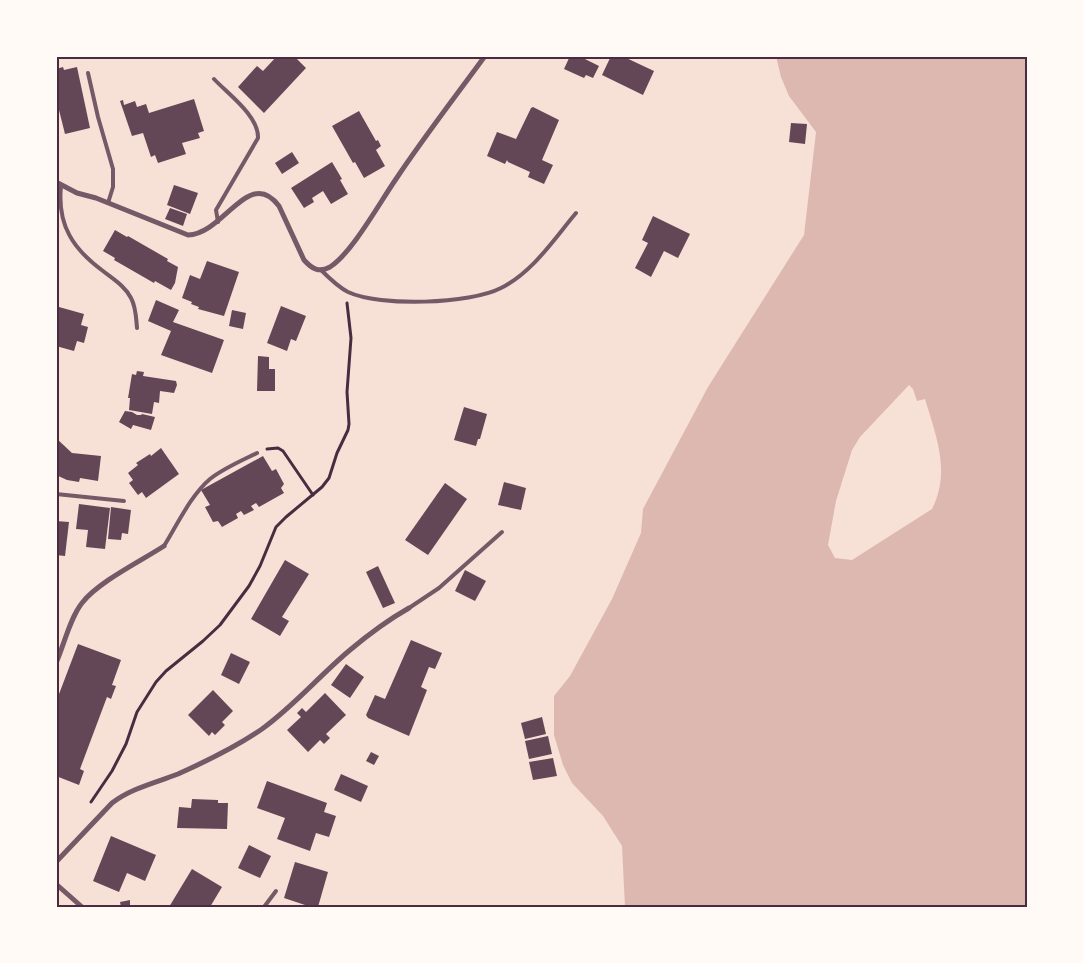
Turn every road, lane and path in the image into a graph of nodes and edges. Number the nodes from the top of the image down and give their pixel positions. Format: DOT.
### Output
graph roads {
  1 [pos="485,56"];
  2 [pos="88,73"];
  3 [pos="214,79"];
  4 [pos="59,184"];
  5 [pos="108,203"];
  6 [pos="576,213"];
  7 [pos="218,222"];
  8 [pos="321,270"];
  9 [pos="348,292"];
  10 [pos="137,328"];
  11 [pos="258,453"];
  12 [pos="56,494"];
  13 [pos="313,494"];
  14 [pos="124,501"];
  15 [pos="502,532"];
  16 [pos="164,546"];
  17 [pos="409,608"];
  18 [pos="56,663"];
  19 [pos="90,804"];
  20 [pos="56,862"];
  21 [pos="56,884"];
  22 [pos="276,891"];
  23 [pos="82,907"];
  24 [pos="264,907"];
  1 -- 8 [label="street"];
  2 -- 5 [label="lane"];
  3 -- 7 [label="lane"];
  4 -- 5 [label="street"];
  4 -- 10 [label="lane"];
  5 -- 7 [label="street"];
  6 -- 9 [label="lane"];
  7 -- 8 [label="street"];
  8 -- 9 [label="lane"];
  9 -- 13 [label="path"];
  11 -- 13 [label="path"];
  11 -- 16 [label="lane"];
  12 -- 14 [label="lane"];
  13 -- 19 [label="path"];
  15 -- 17 [label="lane"];
  16 -- 18 [label="street"];
  17 -- 20 [label="street"];
  21 -- 23 [label="street"];
  22 -- 24 [label="lane"];
}
